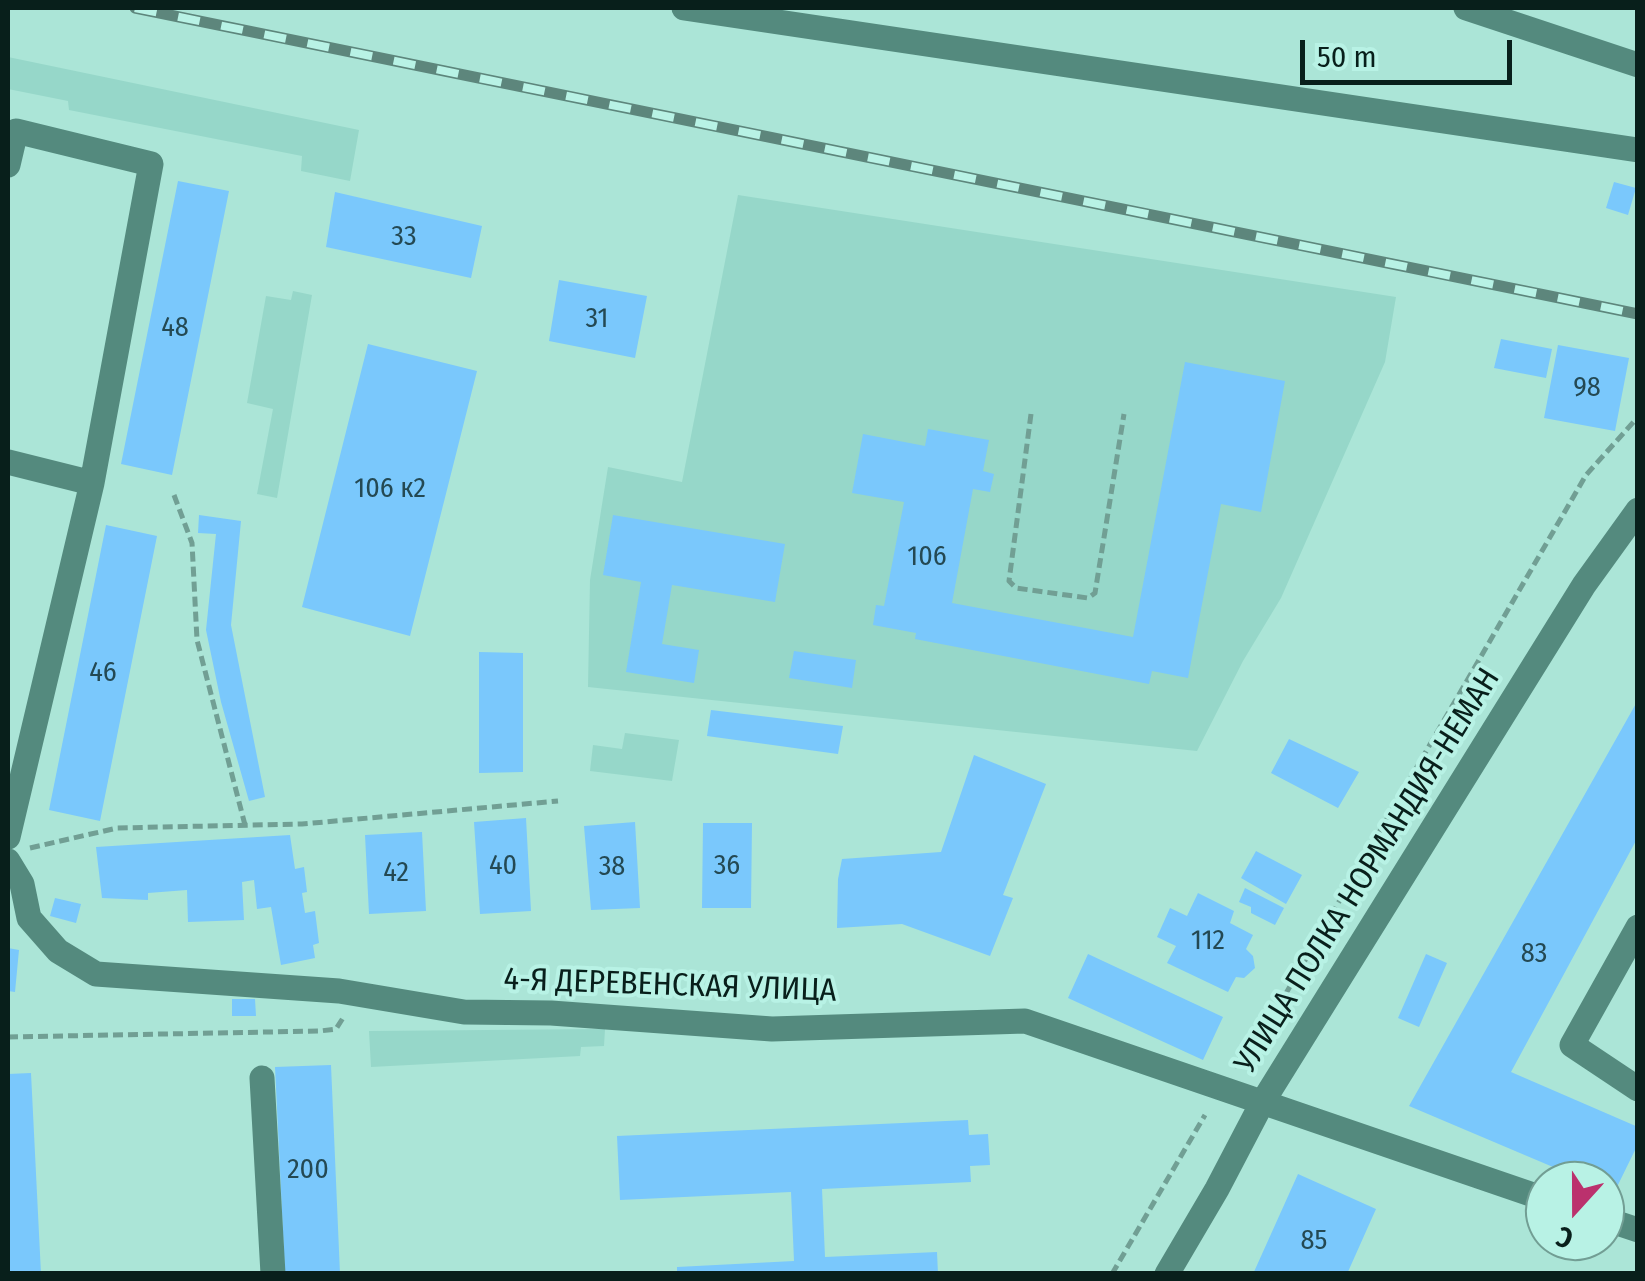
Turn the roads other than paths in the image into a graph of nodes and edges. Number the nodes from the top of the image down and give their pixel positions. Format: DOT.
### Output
graph roads {
  1 [pos="684,8"];
  2 [pos="1466,8"];
  3 [pos="1638,65"];
  4 [pos="1638,150"];
  5 [pos="8,165"];
  6 [pos="8,462"];
  7 [pos="92,483"];
  8 [pos="1636,514"];
  9 [pos="14,849"];
  10 [pos="1638,927"];
  11 [pos="262,1078"];
  12 [pos="1638,1088"];
  13 [pos="1262,1104"];
  14 [pos="1525,1192"];
  15 [pos="273,1274"];
  16 [pos="1167,1274"];
  1 -- 4 [label="street"];
  2 -- 3 [label="street"];
  5 -- 7 [label="street"];
  6 -- 7 [label="street"];
  7 -- 9 [label="street"];
  8 -- 13 [label="street, УЛИЦА ПОЛКА НОРМАНДИЯ-НЕМАН"];
  9 -- 13 [label="street, 4-Я ДЕРЕВЕНСКАЯ УЛИЦА"];
  10 -- 12 [label="street"];
  11 -- 15 [label="street"];
  13 -- 14 [label="street, 4-Я ДЕРЕВЕНСКАЯ УЛИЦА"];
  13 -- 16 [label="street, УЛИЦА ПОЛКА НОРМАНДИЯ-НЕМАН"];
}
